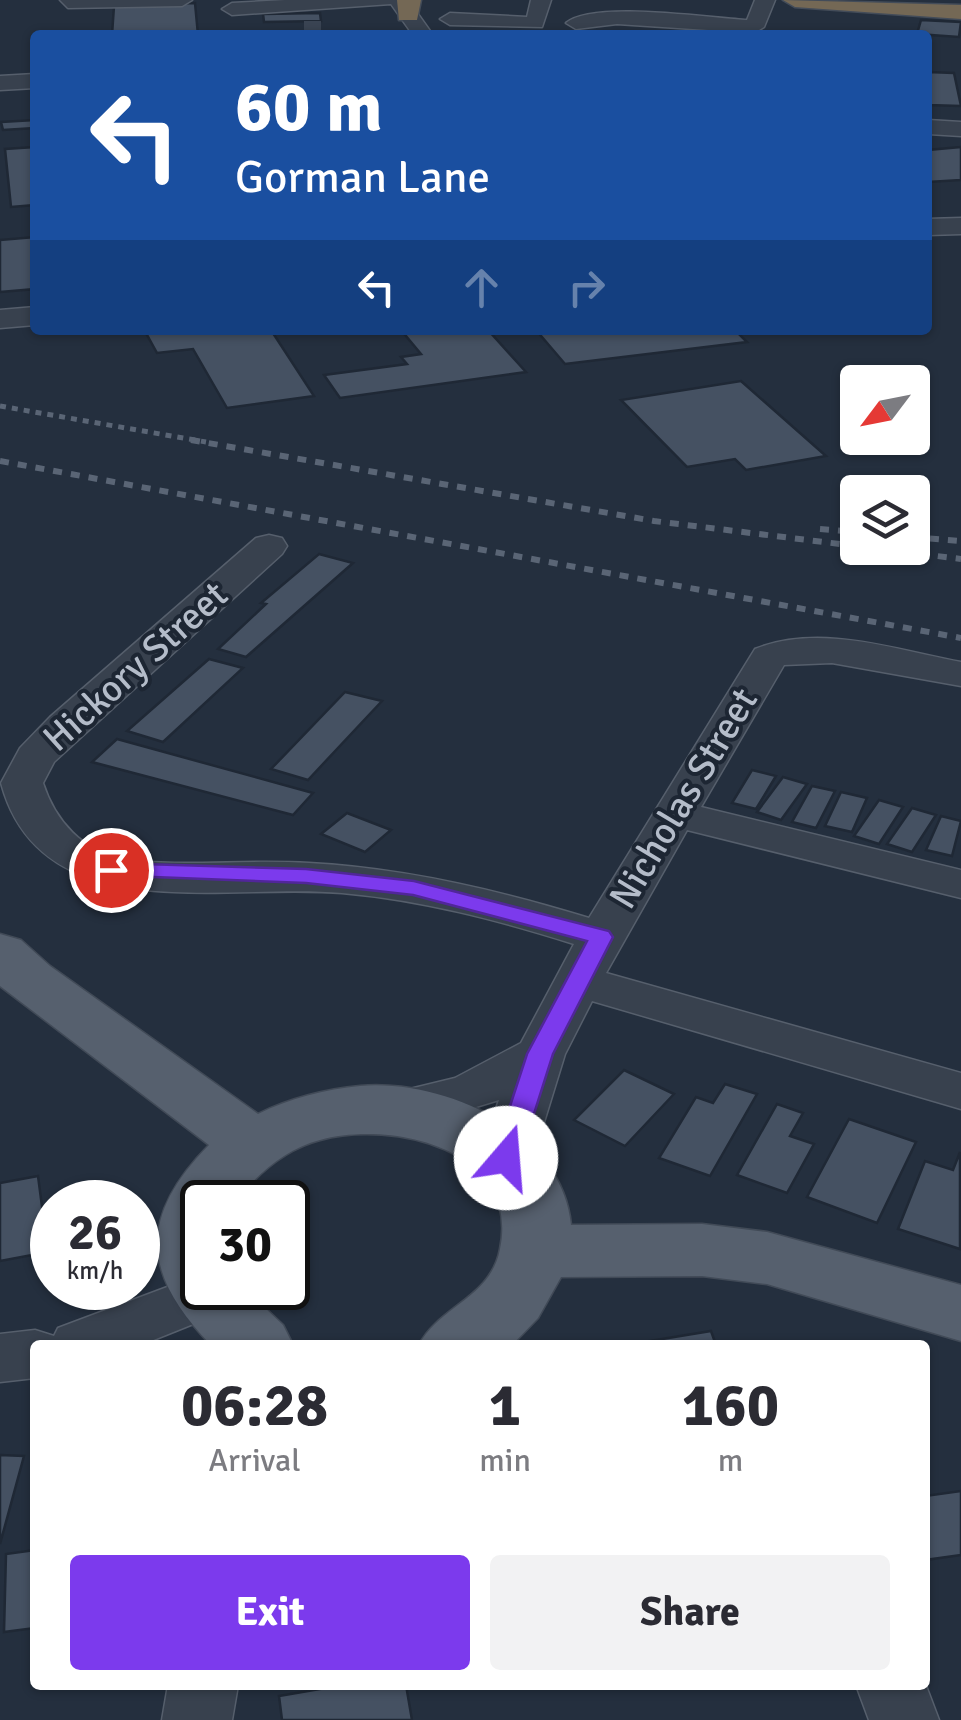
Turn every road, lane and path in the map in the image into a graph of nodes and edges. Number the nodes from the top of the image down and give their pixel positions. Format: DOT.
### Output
graph roads {
  1 [pos="182,0"];
  2 [pos="386,0"];
  3 [pos="494,0"];
  4 [pos="540,0"];
  5 [pos="583,0"];
  6 [pos="636,0"];
  7 [pos="796,0"];
  8 [pos="356,1"];
  9 [pos="696,3"];
  10 [pos="763,3"];
  11 [pos="232,4"];
  12 [pos="730,5"];
  13 [pos="69,6"];
  14 [pos="621,9"];
  15 [pos="447,10"];
  16 [pos="658,11"];
  17 [pos="961,12"];
  18 [pos="410,14"];
  19 [pos="496,22"];
  20 [pos="684,22"];
  21 [pos="535,23"];
  22 [pos="576,24"];
  23 [pos="721,25"];
  24 [pos="225,30"];
  25 [pos="30,81"];
  26 [pos="0,82"];
  27 [pos="932,127"];
  28 [pos="961,129"];
  29 [pos="961,226"];
  30 [pos="932,227"];
  31 [pos="30,316"];
  32 [pos="0,319"];
  33 [pos="269,546"];
  34 [pos="961,674"];
  35 [pos="677,814"];
  36 [pos="961,884"];
  37 [pos="601,937"];
  38 [pos="0,952"];
  39 [pos="578,981"];
  40 [pos="540,1054"];
  41 [pos="961,1091"];
  42 [pos="400,1109"];
  43 [pos="250,1142"];
  44 [pos="506,1158"];
  45 [pos="212,1180"];
  46 [pos="537,1251"];
  47 [pos="180,1305"];
  48 [pos="216,1310"];
  49 [pos="961,1313"];
  50 [pos="93,1340"];
  51 [pos="250,1340"];
  52 [pos="464,1340"];
  53 [pos="30,1355"];
  54 [pos="0,1358"];
  55 [pos="201,1690"];
  56 [pos="892,1690"];
  57 [pos="196,1720"];
  58 [pos="904,1720"];
  1 -- 13 [label="street"];
  2 -- 8 [label="street"];
  3 -- 19 [label="street"];
  4 -- 21 [label="street"];
  5 -- 22 [label="street"];
  6 -- 16 [label="street"];
  7 -- 17 [label="highway"];
  8 -- 11 [label="street"];
  8 -- 18 [label="street"];
  9 -- 12 [label="street"];
  9 -- 16 [label="street"];
  9 -- 20 [label="street"];
  10 -- 12 [label="street"];
  10 -- 23 [label="street"];
  11 -- 24 [label="street"];
  12 -- 23 [label="street"];
  14 -- 16 [label="street"];
  14 -- 22 [label="street"];
  15 -- 18 [label="street"];
  15 -- 19 [label="street"];
  16 -- 20 [label="street"];
  19 -- 21 [label="street"];
  20 -- 23 [label="street"];
  21 -- 22 [label="street"];
  25 -- 26 [label="street"];
  27 -- 28 [label="street"];
  29 -- 30 [label="street"];
  31 -- 32 [label="street"];
  33 -- 37 [label="street, Hickory Street"];
  34 -- 35 [label="street, Nicholas Street"];
  35 -- 36 [label="street"];
  35 -- 37 [label="street, Nicholas Street"];
  37 -- 39 [label="street, Nicholas Street"];
  38 -- 43 [label="main road"];
  39 -- 40 [label="street, Nicholas Street"];
  39 -- 41 [label="street"];
  40 -- 42 [label="street, Nicholas Street"];
  40 -- 44 [label="street, Nicholas Street"];
  42 -- 43 [label="main road"];
  42 -- 44 [label="main road"];
  43 -- 45 [label="main road"];
  44 -- 46 [label="main road"];
  46 -- 49 [label="main road"];
  46 -- 52 [label="main road"];
  47 -- 50 [label="street"];
  48 -- 51 [label="main road"];
  53 -- 54 [label="street"];
  55 -- 57 [label="street"];
  56 -- 58 [label="street"];
}
